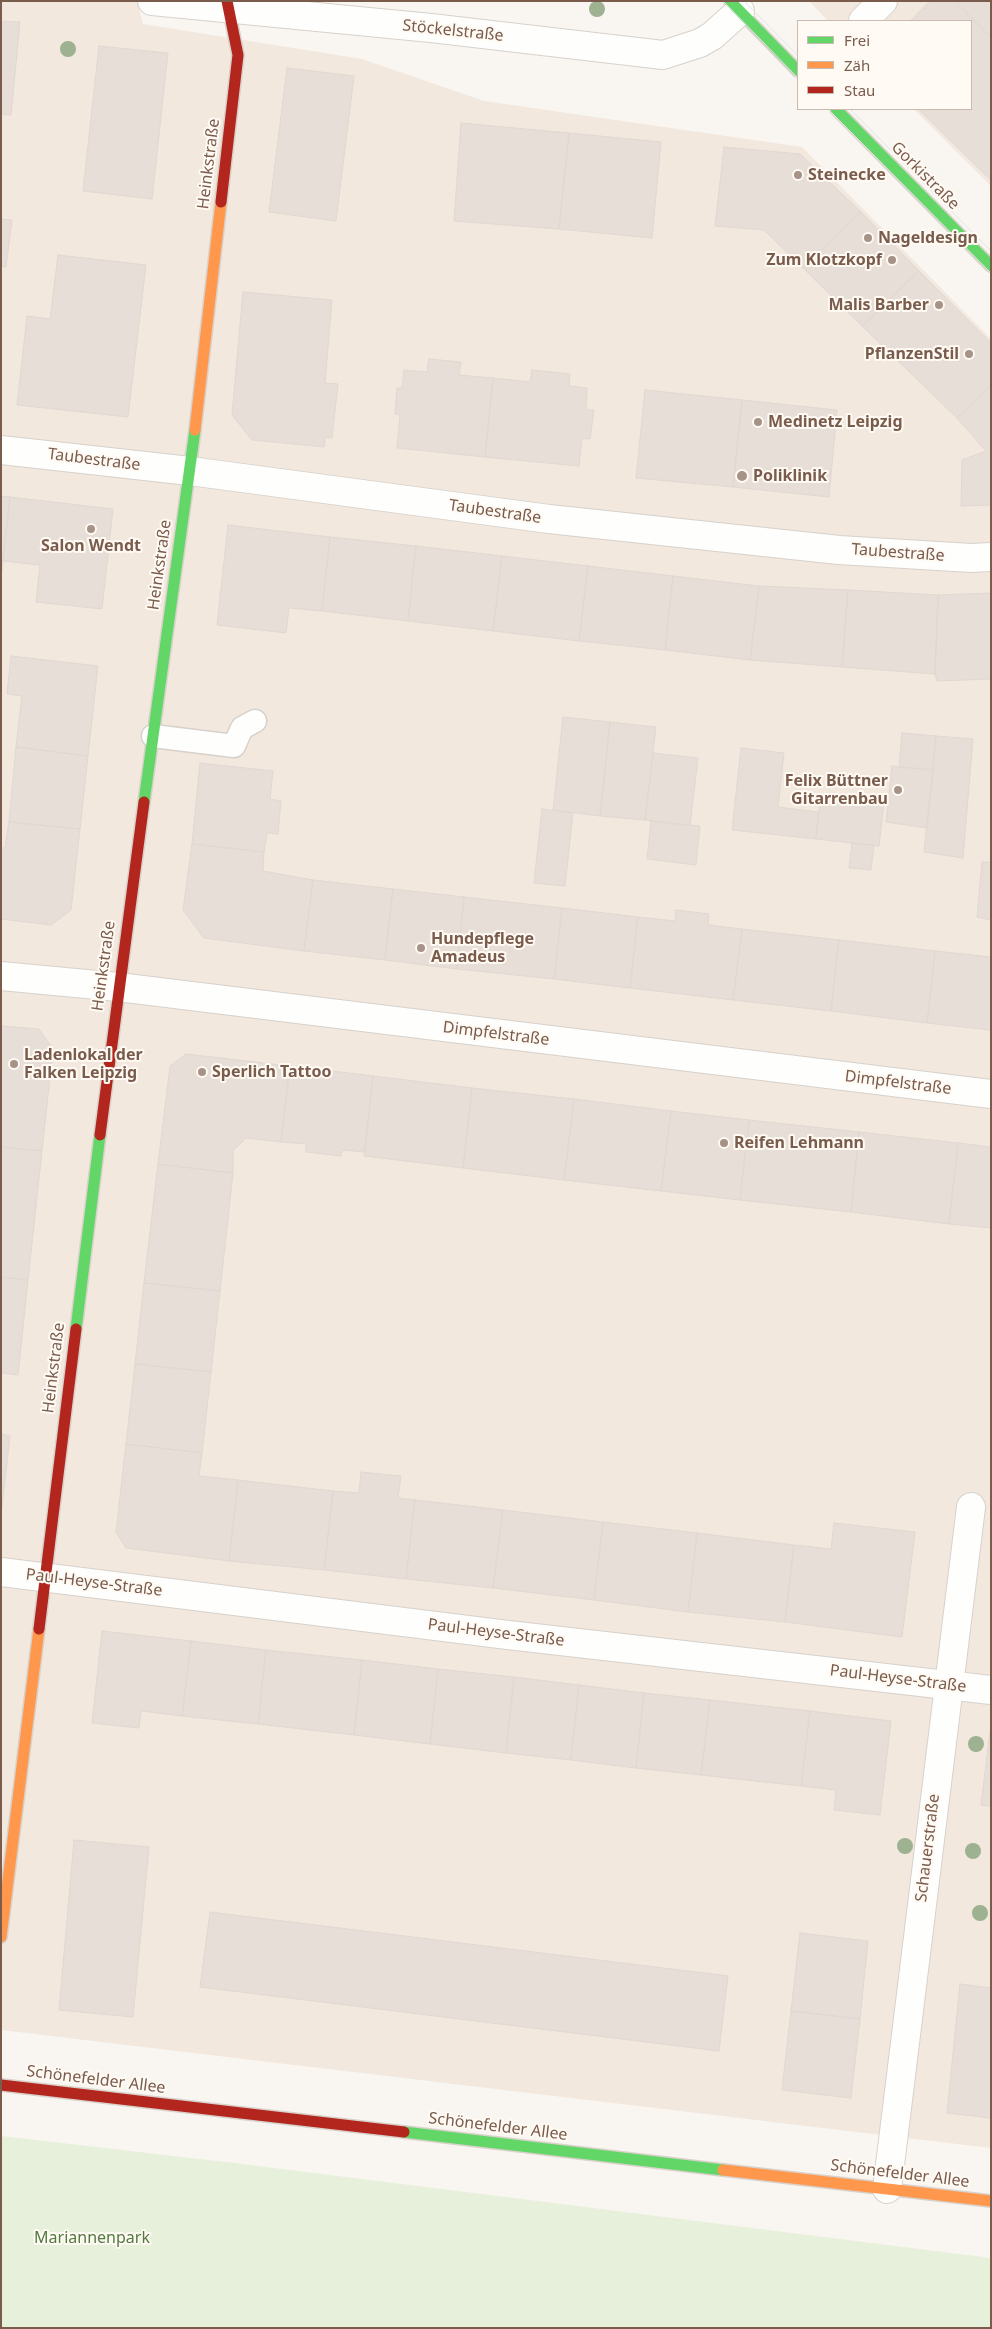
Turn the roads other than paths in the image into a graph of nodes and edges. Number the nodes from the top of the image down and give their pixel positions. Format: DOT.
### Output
graph roads {
  1 [pos="152,1"];
  2 [pos="883,1"];
  3 [pos="228,5"];
  4 [pos="735,6"];
  5 [pos="864,20"];
  6 [pos="797,70"];
  7 [pos="837,110"];
  8 [pos="991,266"];
  9 [pos="1,450"];
  10 [pos="190,472"];
  11 [pos="991,557"];
  12 [pos="256,721"];
  13 [pos="152,736"];
  14 [pos="1,976"];
  15 [pos="118,987"];
  16 [pos="991,1094"];
  17 [pos="971,1508"];
  18 [pos="1,1572"];
  19 [pos="44,1577"];
  20 [pos="948,1685"];
  21 [pos="991,1690"];
  22 [pos="1,1937"];
  23 [pos="1,2085"];
  24 [pos="886,2189"];
  25 [pos="991,2201"];
  1 -- 3 [label="street, Stöckelstraße"];
  2 -- 5 [label="street"];
  3 -- 4 [label="street, Stöckelstraße"];
  3 -- 10 [label="street, Heinkstraße"];
  4 -- 6 [label="street"];
  7 -- 8 [label="street, Gorkistraße"];
  9 -- 10 [label="street, Taubestraße"];
  10 -- 11 [label="street, Taubestraße"];
  10 -- 13 [label="street, Heinkstraße"];
  12 -- 13 [label="lane"];
  13 -- 15 [label="street, Heinkstraße"];
  14 -- 15 [label="street, Dimpfelstraße"];
  15 -- 16 [label="street, Dimpfelstraße"];
  15 -- 19 [label="street, Heinkstraße"];
  17 -- 20 [label="street, Schauerstraße"];
  18 -- 19 [label="street, Paul-Heyse-Straße"];
  19 -- 20 [label="street, Paul-Heyse-Straße"];
  19 -- 22 [label="street, Heinkstraße"];
  20 -- 21 [label="street, Paul-Heyse-Straße"];
  20 -- 24 [label="street, Schauerstraße"];
  23 -- 24 [label="street, Schönefelder Allee"];
  24 -- 25 [label="street, Schönefelder Allee"];
}
